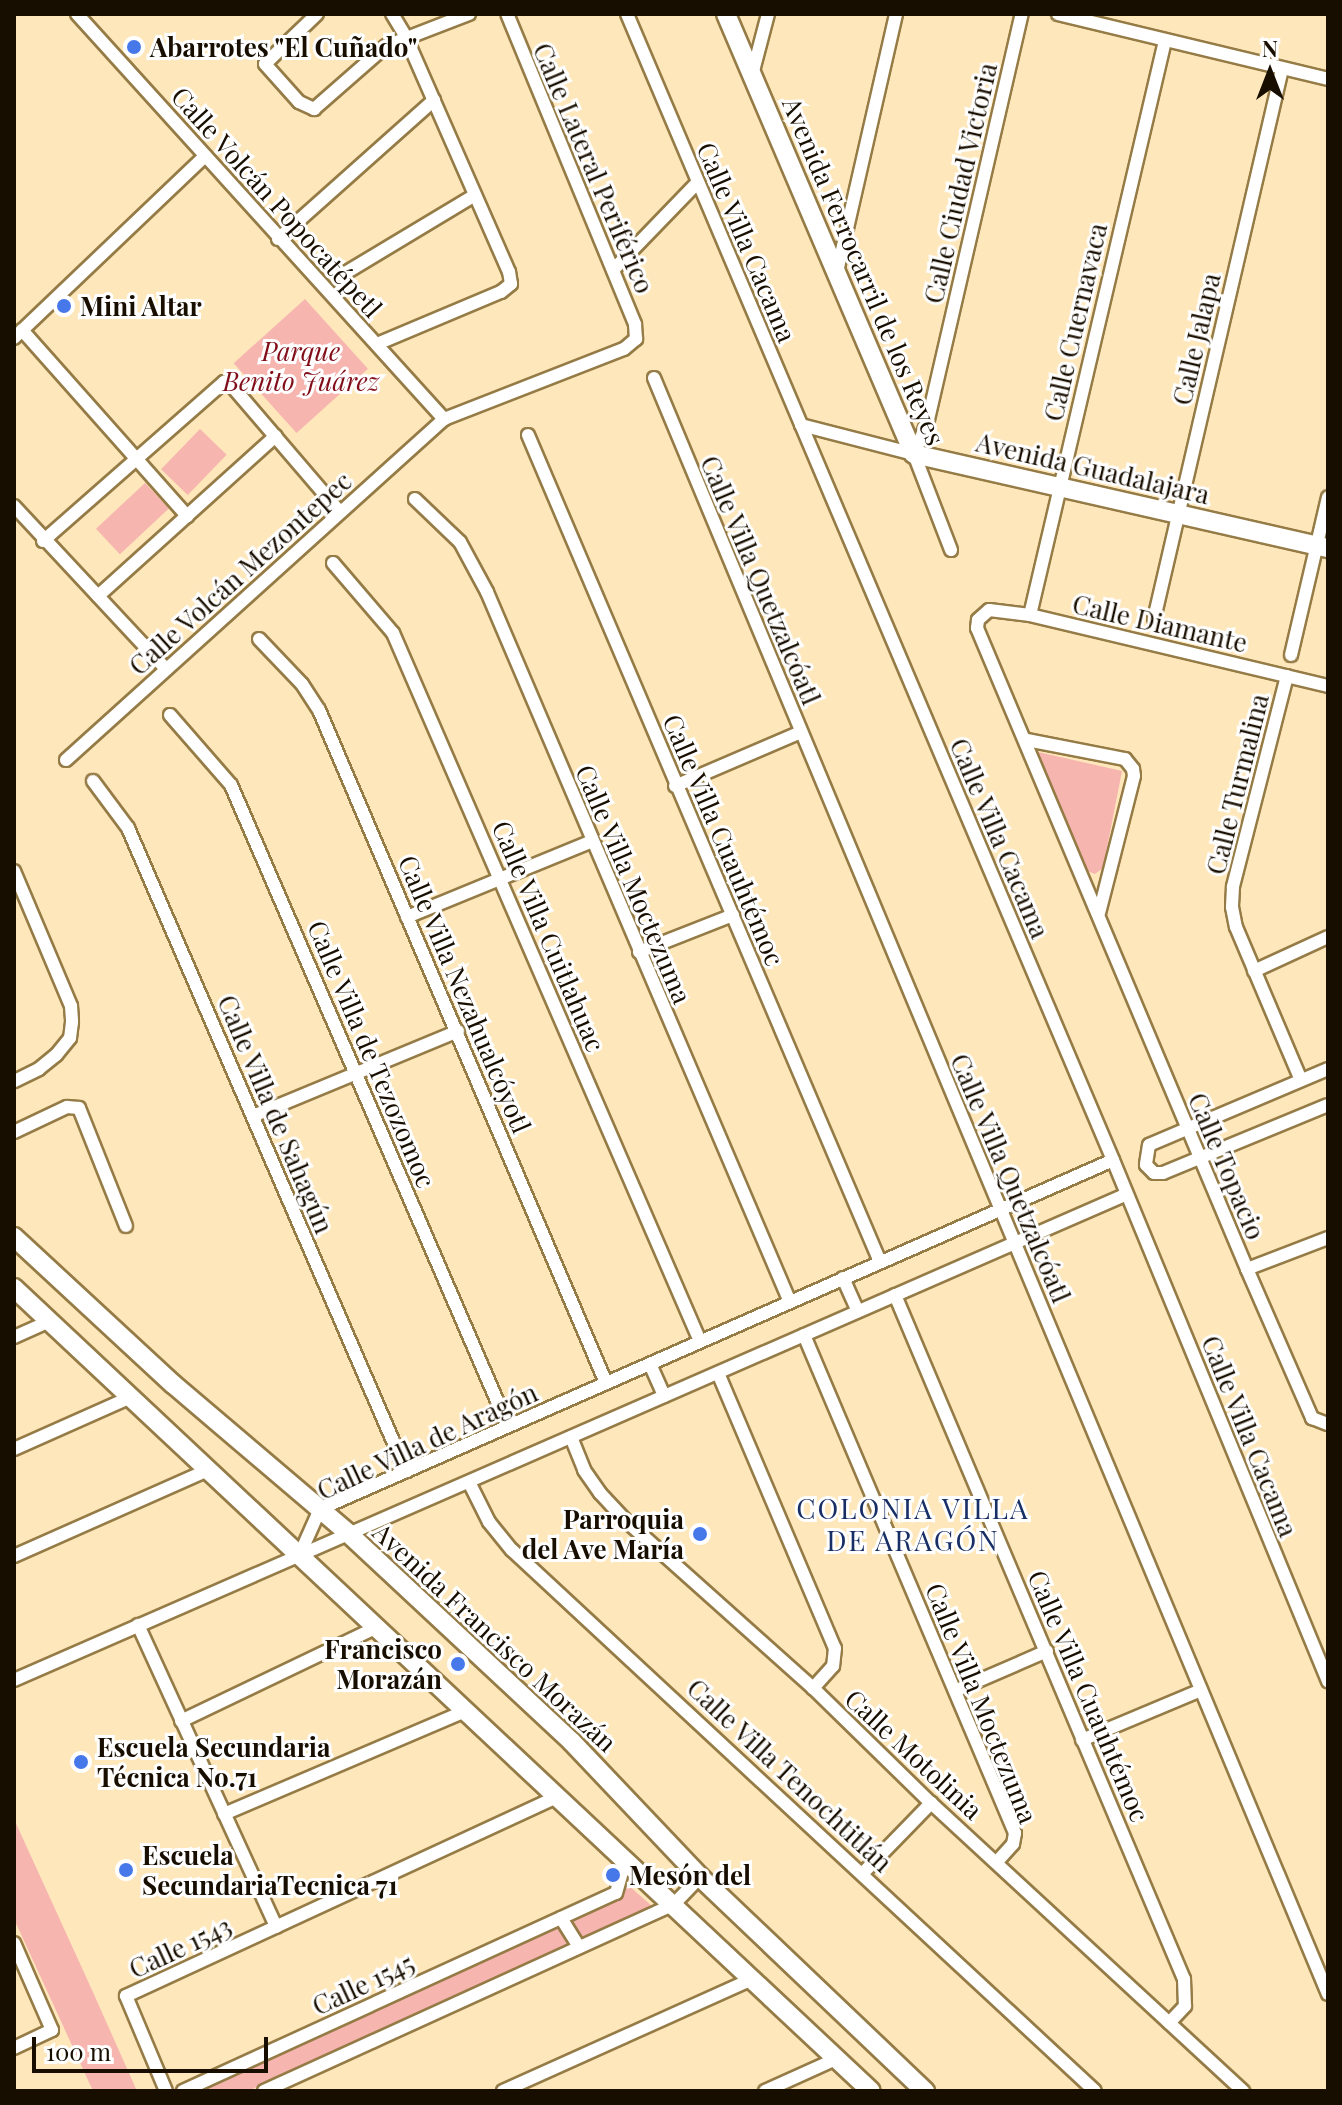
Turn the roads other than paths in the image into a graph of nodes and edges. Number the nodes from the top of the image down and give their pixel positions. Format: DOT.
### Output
graph roads {
  1 [pos="77,14"];
  2 [pos="317,14"];
  3 [pos="392,14"];
  4 [pos="469,14"];
  5 [pos="507,14"];
  6 [pos="627,14"];
  7 [pos="726,14"];
  8 [pos="768,14"];
  9 [pos="896,14"];
  10 [pos="1022,14"];
  11 [pos="1058,14"];
  12 [pos="406,37"];
  13 [pos="1165,41"];
  14 [pos="1282,69"];
  15 [pos="752,75"];
  16 [pos="1328,79"];
  17 [pos="434,100"];
  18 [pos="205,156"];
  19 [pos="698,182"];
  20 [pos="475,195"];
  21 [pos="278,239"];
  22 [pos="613,270"];
  23 [pos="836,274"];
  24 [pos="342,275"];
  25 [pos="18,334"];
  26 [pos="377,344"];
  27 [pos="654,378"];
  28 [pos="444,419"];
  29 [pos="801,425"];
  30 [pos="528,435"];
  31 [pos="276,436"];
  32 [pos="914,454"];
  33 [pos="136,456"];
  34 [pos="1058,485"];
  35 [pos="1328,497"];
  36 [pos="415,499"];
  37 [pos="14,506"];
  38 [pos="339,511"];
  39 [pos="1177,513"];
  40 [pos="187,516"];
  41 [pos="43,541"];
  42 [pos="1322,547"];
  43 [pos="951,550"];
  44 [pos="333,563"];
  45 [pos="98,596"];
  46 [pos="982,613"];
  47 [pos="1030,615"];
  48 [pos="1154,619"];
  49 [pos="259,639"];
  50 [pos="1291,655"];
  51 [pos="166,669"];
  52 [pos="1287,676"];
  53 [pos="1328,686"];
  54 [pos="170,715"];
  55 [pos="801,732"];
  56 [pos="1027,740"];
  57 [pos="66,760"];
  58 [pos="93,781"];
  59 [pos="675,786"];
  60 [pos="592,841"];
  61 [pos="14,871"];
  62 [pos="501,879"];
  63 [pos="1099,913"];
  64 [pos="733,915"];
  65 [pos="407,917"];
  66 [pos="1328,937"];
  67 [pos="639,952"];
  68 [pos="1254,971"];
  69 [pos="458,1031"];
  70 [pos="1328,1069"];
  71 [pos="358,1074"];
  72 [pos="1301,1080"];
  73 [pos="14,1081"];
  74 [pos="1328,1105"];
  75 [pos="253,1116"];
  76 [pos="1188,1130"];
  77 [pos="14,1132"];
  78 [pos="1200,1158"];
  79 [pos="1113,1160"];
  80 [pos="1127,1194"];
  81 [pos="1000,1209"];
  82 [pos="126,1226"];
  83 [pos="14,1237"];
  84 [pos="1328,1238"];
  85 [pos="1014,1243"];
  86 [pos="880,1262"];
  87 [pos="1247,1269"];
  88 [pos="843,1278"];
  89 [pos="14,1288"];
  90 [pos="895,1295"];
  91 [pos="790,1302"];
  92 [pos="858,1311"];
  93 [pos="50,1321"];
  94 [pos="804,1335"];
  95 [pos="14,1337"];
  96 [pos="700,1341"];
  97 [pos="650,1364"];
  98 [pos="718,1373"];
  99 [pos="606,1383"];
  100 [pos="664,1396"];
  101 [pos="131,1397"];
  102 [pos="1328,1424"];
  103 [pos="508,1426"];
  104 [pos="571,1437"];
  105 [pos="14,1449"];
  106 [pos="210,1469"];
  107 [pos="406,1471"];
  108 [pos="469,1482"];
  109 [pos="320,1509"];
  110 [pos="349,1534"];
  111 [pos="300,1554"];
  112 [pos="14,1556"];
  113 [pos="138,1625"];
  114 [pos="375,1628"];
  115 [pos="1047,1651"];
  116 [pos="14,1680"];
  117 [pos="1328,1681"];
  118 [pos="813,1688"];
  119 [pos="957,1690"];
  120 [pos="1201,1690"];
  121 [pos="466,1711"];
  122 [pos="181,1721"];
  123 [pos="1082,1740"];
  124 [pos="557,1797"];
  125 [pos="931,1803"];
  126 [pos="224,1814"];
  127 [pos="626,1859"];
  128 [pos="997,1862"];
  129 [pos="863,1873"];
  130 [pos="700,1877"];
  131 [pos="674,1904"];
  132 [pos="561,1918"];
  133 [pos="276,1927"];
  134 [pos="14,1943"];
  135 [pos="579,1947"];
  136 [pos="754,1978"];
  137 [pos="1328,1994"];
  138 [pos="1169,2023"];
  139 [pos="14,2048"];
  140 [pos="838,2058"];
  141 [pos="166,2091"];
  142 [pos="183,2091"];
  143 [pos="264,2091"];
  144 [pos="503,2091"];
  145 [pos="765,2091"];
  146 [pos="871,2091"];
  147 [pos="925,2091"];
  148 [pos="1095,2091"];
  149 [pos="1243,2091"];
  1 -- 18 [label="street, Calle Volcán Popocatépetl"];
  2 -- 12 [label="street"];
  3 -- 12 [label="street"];
  4 -- 12 [label="street"];
  5 -- 22 [label="street, Calle Lateral Periférico"];
  6 -- 19 [label="street, Calle Villa Cacama"];
  7 -- 15 [label="street, Avenida Ferrocarril de los Reyes"];
  8 -- 15 [label="street"];
  9 -- 23 [label="street"];
  10 -- 32 [label="street, Calle Ciudad Victoria"];
  11 -- 13 [label="street"];
  12 -- 17 [label="street"];
  13 -- 14 [label="street"];
  13 -- 34 [label="street, Calle Cuernavaca"];
  14 -- 16 [label="street"];
  14 -- 39 [label="street, Calle Jalapa"];
  15 -- 23 [label="street, Avenida Ferrocarril de los Reyes"];
  17 -- 20 [label="street"];
  17 -- 21 [label="street"];
  18 -- 21 [label="street, Calle Volcán Popocatépetl"];
  18 -- 25 [label="street"];
  19 -- 22 [label="street"];
  19 -- 29 [label="street, Calle Villa Cacama"];
  20 -- 24 [label="street"];
  20 -- 26 [label="street"];
  21 -- 26 [label="street, Calle Volcán Popocatépetl"];
  22 -- 28 [label="street, Calle Lateral Periférico"];
  23 -- 32 [label="street, Avenida Ferrocarril de los Reyes"];
  25 -- 33 [label="street"];
  26 -- 28 [label="street, Calle Volcán Popocatépetl"];
  27 -- 55 [label="street, Calle Villa Quetzalcóatl"];
  28 -- 38 [label="street, Calle Volcán Mezontepec"];
  29 -- 32 [label="street, Avenida Guadalajara"];
  29 -- 79 [label="street, Calle Villa Cacama"];
  30 -- 59 [label="street, Calle Villa Cuauhtémoc"];
  31 -- 33 [label="street"];
  31 -- 38 [label="street"];
  31 -- 40 [label="street"];
  32 -- 34 [label="street, Avenida Guadalajara"];
  32 -- 43 [label="street, Avenida Ferrocarril de los Reyes"];
  33 -- 40 [label="street"];
  33 -- 41 [label="street"];
  34 -- 39 [label="street, Avenida Guadalajara"];
  34 -- 47 [label="street, Calle Cuernavaca"];
  35 -- 42 [label="street"];
  36 -- 60 [label="street, Calle Villa Moctezuma"];
  37 -- 41 [label="street"];
  38 -- 51 [label="street, Calle Volcán Mezontepec"];
  39 -- 42 [label="street, Avenida Guadalajara"];
  39 -- 48 [label="street, Calle Jalapa"];
  40 -- 45 [label="street"];
  41 -- 45 [label="street"];
  42 -- 50 [label="street"];
  44 -- 62 [label="street, Calle Villa Cuitlahuac"];
  45 -- 51 [label="street"];
  46 -- 47 [label="street, Calle Diamante"];
  46 -- 56 [label="street, Calle Topacio"];
  47 -- 52 [label="street, Calle Diamante"];
  49 -- 65 [label="street, Calle Villa Nezahualcóyotl"];
  51 -- 57 [label="street, Calle Volcán Mezontepec"];
  52 -- 53 [label="street, Calle Diamante"];
  52 -- 68 [label="street, Calle Turmalina"];
  54 -- 71 [label="street, Calle Villa de Tezozomoc"];
  55 -- 59 [label="street"];
  55 -- 81 [label="street, Calle Villa Quetzalcóatl"];
  56 -- 63 [label="street, Calle Topacio"];
  56 -- 63 [label="street"];
  58 -- 75 [label="street, Calle Villa de Sahagún"];
  59 -- 64 [label="street, Calle Villa Cuauhtémoc"];
  60 -- 62 [label="street"];
  60 -- 67 [label="street, Calle Villa Moctezuma"];
  61 -- 73 [label="street"];
  62 -- 65 [label="street"];
  62 -- 96 [label="street, Calle Villa Cuitlahuac"];
  63 -- 76 [label="street, Calle Topacio"];
  64 -- 67 [label="street"];
  64 -- 86 [label="street, Calle Villa Cuauhtémoc"];
  65 -- 69 [label="street, Calle Villa Nezahualcóyotl"];
  66 -- 68 [label="street"];
  67 -- 91 [label="street, Calle Villa Moctezuma"];
  68 -- 72 [label="street, Calle Turmalina"];
  69 -- 71 [label="street"];
  69 -- 99 [label="street, Calle Villa Nezahualcóyotl"];
  70 -- 72 [label="street"];
  71 -- 75 [label="street"];
  71 -- 103 [label="street, Calle Villa de Tezozomoc"];
  72 -- 76 [label="street"];
  74 -- 78 [label="street"];
  75 -- 107 [label="street, Calle Villa de Sahagún"];
  76 -- 78 [label="street, Calle Topacio"];
  76 -- 78 [label="street"];
  77 -- 82 [label="street"];
  78 -- 87 [label="street, Calle Topacio"];
  79 -- 80 [label="street, Calle Villa Cacama"];
  79 -- 81 [label="street, Calle Villa de Aragón"];
  80 -- 85 [label="street, Calle Villa de Aragón"];
  80 -- 117 [label="street, Calle Villa Cacama"];
  81 -- 85 [label="street, Calle Villa Quetzalcóatl"];
  81 -- 86 [label="street, Calle Villa de Aragón"];
  83 -- 109 [label="street, Avenida Francisco Morazán"];
  84 -- 87 [label="street"];
  85 -- 90 [label="street, Calle Villa de Aragón"];
  85 -- 120 [label="street, Calle Villa Quetzalcóatl"];
  86 -- 88 [label="street, Calle Villa de Aragón"];
  87 -- 102 [label="street, Calle Topacio"];
  88 -- 91 [label="street, Calle Villa de Aragón"];
  88 -- 92 [label="street"];
  89 -- 93 [label="street"];
  90 -- 92 [label="street, Calle Villa de Aragón"];
  90 -- 115 [label="street, Calle Villa Cuauhtémoc"];
  91 -- 96 [label="street, Calle Villa de Aragón"];
  92 -- 94 [label="street, Calle Villa de Aragón"];
  93 -- 95 [label="street"];
  93 -- 101 [label="street"];
  94 -- 98 [label="street, Calle Villa de Aragón"];
  94 -- 119 [label="street, Calle Villa Moctezuma"];
  96 -- 97 [label="street, Calle Villa de Aragón"];
  97 -- 99 [label="street, Calle Villa de Aragón"];
  97 -- 100 [label="street"];
  98 -- 100 [label="street, Calle Villa de Aragón"];
  98 -- 118 [label="street"];
  99 -- 103 [label="street, Calle Villa de Aragón"];
  100 -- 104 [label="street, Calle Villa de Aragón"];
  101 -- 105 [label="street"];
  101 -- 106 [label="street"];
  103 -- 107 [label="street, Calle Villa de Aragón"];
  104 -- 108 [label="street, Calle Villa de Aragón"];
  104 -- 118 [label="street, Calle Motolinia"];
  106 -- 111 [label="street"];
  106 -- 112 [label="street"];
  107 -- 109 [label="street, Calle Villa de Aragón"];
  108 -- 110 [label="street, Calle Villa de Aragón"];
  108 -- 129 [label="street, Calle Villa Tenochtitlán"];
  109 -- 110 [label="street, Avenida Francisco Morazán"];
  109 -- 111 [label="street, Calle Villa de Aragón"];
  110 -- 111 [label="street, Calle Villa de Aragón"];
  110 -- 130 [label="street, Avenida Francisco Morazán"];
  111 -- 113 [label="street"];
  111 -- 114 [label="street"];
  113 -- 116 [label="street"];
  113 -- 122 [label="street"];
  114 -- 121 [label="street"];
  114 -- 122 [label="street"];
  115 -- 119 [label="street"];
  115 -- 123 [label="street, Calle Villa Cuauhtémoc"];
  118 -- 125 [label="street, Calle Motolinia"];
  119 -- 128 [label="street, Calle Villa Moctezuma"];
  120 -- 123 [label="street"];
  120 -- 137 [label="street, Calle Villa Quetzalcóatl"];
  121 -- 124 [label="street"];
  121 -- 126 [label="street"];
  122 -- 126 [label="street"];
  123 -- 138 [label="street, Calle Villa Cuauhtémoc"];
  124 -- 127 [label="street"];
  124 -- 133 [label="street, Calle 1543"];
  125 -- 128 [label="street, Calle Motolinia"];
  125 -- 129 [label="street"];
  126 -- 133 [label="street"];
  127 -- 131 [label="street"];
  127 -- 132 [label="street, Calle 1545"];
  128 -- 138 [label="street, Calle Motolinia"];
  129 -- 148 [label="street, Calle Villa Tenochtitlán"];
  130 -- 131 [label="street"];
  130 -- 147 [label="street, Avenida Francisco Morazán"];
  131 -- 135 [label="street"];
  131 -- 136 [label="street"];
  132 -- 135 [label="street"];
  132 -- 142 [label="street, Calle 1545"];
  133 -- 141 [label="street, Calle 1543"];
  134 -- 139 [label="street"];
  135 -- 143 [label="street"];
  136 -- 140 [label="street"];
  136 -- 144 [label="street"];
  138 -- 149 [label="street, Calle Motolinia"];
  140 -- 145 [label="street"];
  140 -- 146 [label="street"];
}
